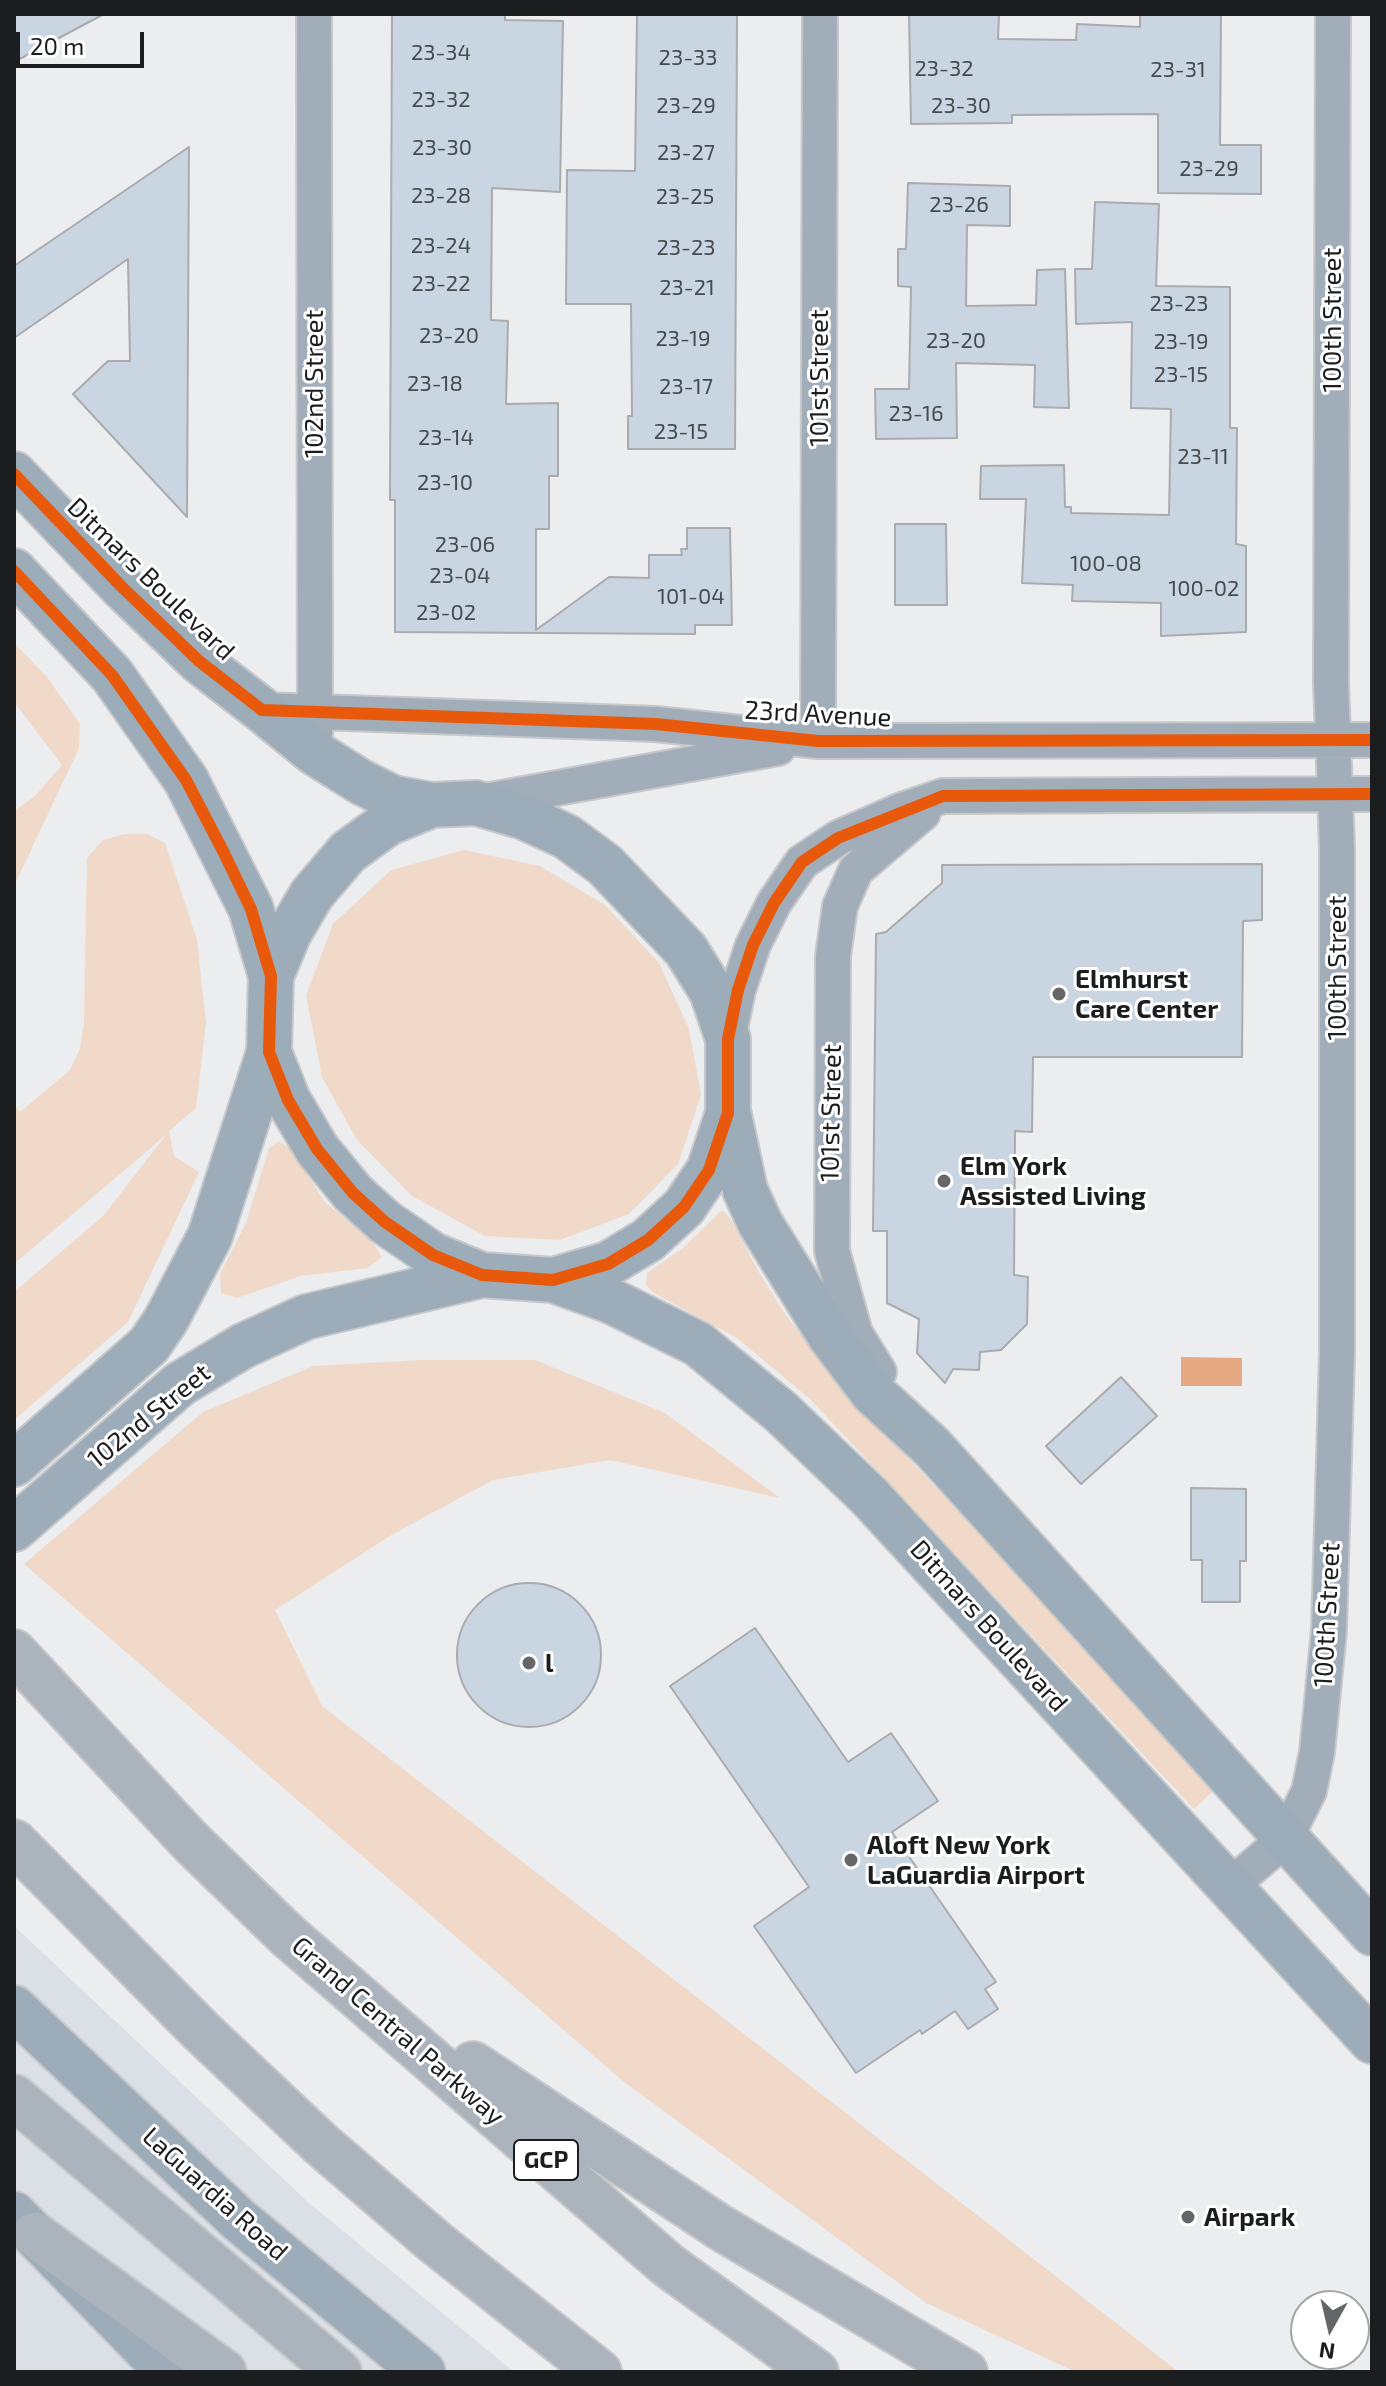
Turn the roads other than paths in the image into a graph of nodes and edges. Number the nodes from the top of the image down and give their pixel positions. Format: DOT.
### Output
graph roads {
  1 [pos="314,14"];
  2 [pos="820,14"];
  3 [pos="1333,14"];
  4 [pos="14,474"];
  5 [pos="14,571"];
  6 [pos="315,732"];
  7 [pos="1334,740"];
  8 [pos="1372,740"];
  9 [pos="818,741"];
  10 [pos="1372,794"];
  11 [pos="1335,795"];
  12 [pos="943,796"];
  13 [pos="476,803"];
  14 [pos="432,805"];
  15 [pos="271,976"];
  16 [pos="728,1039"];
  17 [pos="269,1052"];
  18 [pos="728,1113"];
  19 [pos="482,1275"];
  20 [pos="553,1280"];
  21 [pos="932,1447"];
  22 [pos="14,1464"];
  23 [pos="14,1529"];
  24 [pos="14,1652"];
  25 [pos="1285,1839"];
  26 [pos="14,1842"];
  27 [pos="1228,1888"];
  28 [pos="1372,1933"];
  29 [pos="287,1935"];
  30 [pos="14,2008"];
  31 [pos="1372,2041"];
  32 [pos="14,2097"];
  33 [pos="24,2225"];
  34 [pos="168,2372"];
  35 [pos="224,2372"];
  36 [pos="339,2372"];
  37 [pos="423,2372"];
  38 [pos="599,2372"];
  39 [pos="816,2372"];
  40 [pos="965,2372"];
  1 -- 6 [label="street, 102nd Street"];
  2 -- 9 [label="street, 101st Street"];
  3 -- 7 [label="street, 100th Street"];
  4 -- 6 [label="street, Ditmars Boulevard"];
  5 -- 15 [label="street"];
  6 -- 9 [label="street, 23rd Avenue"];
  6 -- 14 [label="street, Ditmars Boulevard"];
  7 -- 8 [label="street, 23rd Avenue"];
  7 -- 9 [label="street, 23rd Avenue"];
  7 -- 11 [label="street, 100th Street"];
  9 -- 13 [label="street, 23rd Avenue"];
  10 -- 11 [label="street"];
  11 -- 12 [label="street"];
  11 -- 25 [label="street, 100th Street"];
  12 -- 16 [label="street"];
  12 -- 21 [label="street, 101st Street"];
  13 -- 14 [label="street"];
  13 -- 16 [label="street"];
  14 -- 15 [label="street"];
  15 -- 17 [label="street"];
  16 -- 18 [label="street"];
  17 -- 19 [label="street"];
  17 -- 22 [label="street, 102nd Street"];
  18 -- 20 [label="street"];
  18 -- 21 [label="street"];
  19 -- 20 [label="street"];
  19 -- 23 [label="street, 102nd Street"];
  20 -- 27 [label="street, Ditmars Boulevard"];
  21 -- 25 [label="street"];
  24 -- 29 [label="highway, Grand Central Parkway / GCP"];
  25 -- 27 [label="street, 100th Street"];
  25 -- 28 [label="street"];
  26 -- 38 [label="highway"];
  27 -- 31 [label="street, Ditmars Boulevard"];
  29 -- 39 [label="highway, Grand Central Parkway / GCP"];
  29 -- 40 [label="highway"];
  30 -- 37 [label="street, LaGuardia Road"];
  32 -- 36 [label="highway"];
  33 -- 34 [label="street"];
  33 -- 35 [label="highway"];
}
